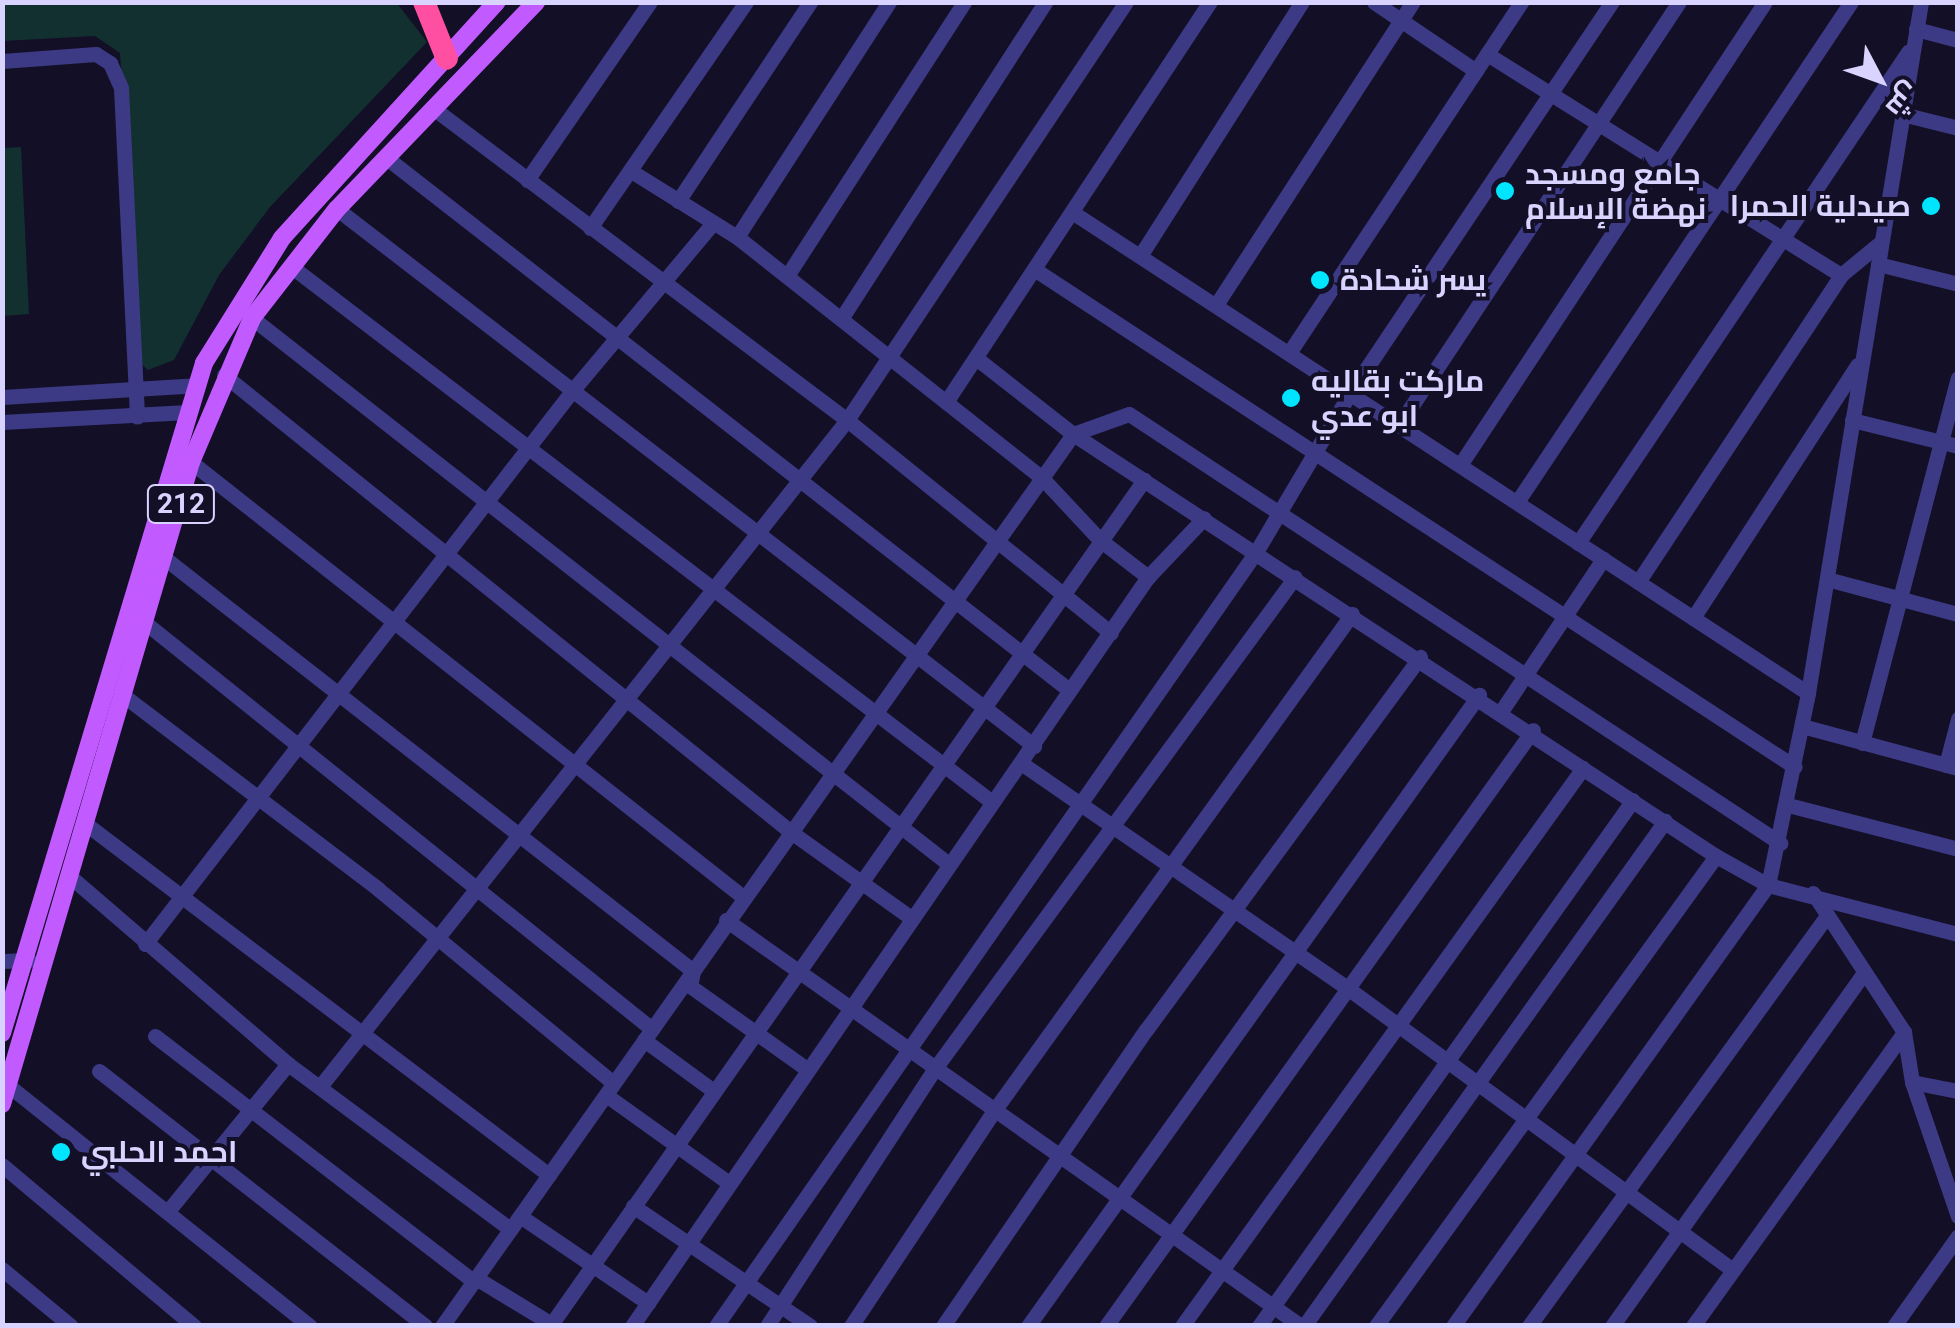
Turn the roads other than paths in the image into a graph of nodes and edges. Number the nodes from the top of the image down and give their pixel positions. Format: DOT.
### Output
graph roads {
  1 [pos="424,2"];
  2 [pos="496,2"];
  3 [pos="536,2"];
  4 [pos="650,2"];
  5 [pos="746,2"];
  6 [pos="810,2"];
  7 [pos="889,2"];
  8 [pos="964,2"];
  9 [pos="1046,2"];
  10 [pos="1126,2"];
  11 [pos="1210,2"];
  12 [pos="1302,2"];
  13 [pos="1374,2"];
  14 [pos="1413,2"];
  15 [pos="1521,2"];
  16 [pos="1612,2"];
  17 [pos="1679,2"];
  18 [pos="1765,2"];
  19 [pos="1851,2"];
  20 [pos="1921,2"];
  21 [pos="1400,20"];
  22 [pos="1916,29"];
  23 [pos="1958,40"];
  24 [pos="1910,48"];
  25 [pos="1487,54"];
  26 [pos="447,59"];
  27 [pos="2,61"];
  28 [pos="1476,70"];
  29 [pos="1551,94"];
  30 [pos="437,112"];
  31 [pos="1902,114"];
  32 [pos="1598,124"];
  33 [pos="1958,128"];
  34 [pos="388,159"];
  35 [pos="1662,164"];
  36 [pos="630,171"];
  37 [pos="527,180"];
  38 [pos="1720,200"];
  39 [pos="678,201"];
  40 [pos="338,208"];
  41 [pos="1072,212"];
  42 [pos="713,223"];
  43 [pos="590,228"];
  44 [pos="738,237"];
  45 [pos="1780,240"];
  46 [pos="1881,242"];
  47 [pos="1140,256"];
  48 [pos="1878,264"];
  49 [pos="292,268"];
  50 [pos="1034,269"];
  51 [pos="1840,275"];
  52 [pos="787,276"];
  53 [pos="661,283"];
  54 [pos="1958,284"];
  55 [pos="1216,305"];
  56 [pos="252,318"];
  57 [pos="841,320"];
  58 [pos="618,336"];
  59 [pos="1289,354"];
  60 [pos="976,358"];
  61 [pos="1862,358"];
  62 [pos="892,359"];
  63 [pos="224,376"];
  64 [pos="1958,378"];
  65 [pos="196,385"];
  66 [pos="135,390"];
  67 [pos="572,391"];
  68 [pos="1350,393"];
  69 [pos="2,397"];
  70 [pos="946,402"];
  71 [pos="188,412"];
  72 [pos="136,416"];
  73 [pos="847,420"];
  74 [pos="1852,420"];
  75 [pos="2,422"];
  76 [pos="1398,425"];
  77 [pos="1073,434"];
  78 [pos="1941,442"];
  79 [pos="1958,446"];
  80 [pos="531,448"];
  81 [pos="1316,452"];
  82 [pos="191,462"];
  83 [pos="1460,465"];
  84 [pos="804,478"];
  85 [pos="1042,478"];
  86 [pos="1144,480"];
  87 [pos="1517,502"];
  88 [pos="486,506"];
  89 [pos="1279,512"];
  90 [pos="1204,518"];
  91 [pos="759,532"];
  92 [pos="1100,540"];
  93 [pos="1578,543"];
  94 [pos="996,544"];
  95 [pos="1256,552"];
  96 [pos="452,555"];
  97 [pos="1603,559"];
  98 [pos="168,560"];
  99 [pos="1148,577"];
  100 [pos="1295,577"];
  101 [pos="1827,579"];
  102 [pos="1638,582"];
  103 [pos="714,590"];
  104 [pos="1060,592"];
  105 [pos="1900,599"];
  106 [pos="956,600"];
  107 [pos="1352,614"];
  108 [pos="1564,614"];
  109 [pos="1958,614"];
  110 [pos="396,618"];
  111 [pos="1693,618"];
  112 [pos="148,625"];
  113 [pos="1112,633"];
  114 [pos="670,645"];
  115 [pos="1023,650"];
  116 [pos="916,654"];
  117 [pos="1420,657"];
  118 [pos="1526,673"];
  119 [pos="1069,690"];
  120 [pos="343,692"];
  121 [pos="1808,693"];
  122 [pos="1479,695"];
  123 [pos="128,699"];
  124 [pos="628,700"];
  125 [pos="981,710"];
  126 [pos="1502,710"];
  127 [pos="877,714"];
  128 [pos="1958,718"];
  129 [pos="1802,726"];
  130 [pos="1534,730"];
  131 [pos="1862,742"];
  132 [pos="1034,746"];
  133 [pos="301,748"];
  134 [pos="1021,764"];
  135 [pos="579,765"];
  136 [pos="938,766"];
  137 [pos="1795,767"];
  138 [pos="1952,767"];
  139 [pos="1583,768"];
  140 [pos="836,775"];
  141 [pos="258,795"];
  142 [pos="1634,800"];
  143 [pos="992,802"];
  144 [pos="1078,802"];
  145 [pos="1788,805"];
  146 [pos="1665,821"];
  147 [pos="1111,822"];
  148 [pos="900,824"];
  149 [pos="90,827"];
  150 [pos="790,832"];
  151 [pos="524,834"];
  152 [pos="1780,843"];
  153 [pos="1958,849"];
  154 [pos="1716,856"];
  155 [pos="946,862"];
  156 [pos="1170,870"];
  157 [pos="73,879"];
  158 [pos="860,882"];
  159 [pos="1768,885"];
  160 [pos="476,890"];
  161 [pos="1814,893"];
  162 [pos="742,896"];
  163 [pos="180,898"];
  164 [pos="1234,910"];
  165 [pos="1826,917"];
  166 [pos="911,918"];
  167 [pos="726,920"];
  168 [pos="1958,934"];
  169 [pos="440,940"];
  170 [pos="146,944"];
  171 [pos="1294,951"];
  172 [pos="29,960"];
  173 [pos="2,962"];
  174 [pos="799,970"];
  175 [pos="693,971"];
  176 [pos="1862,976"];
  177 [pos="1346,987"];
  178 [pos="849,1006"];
  179 [pos="1393,1023"];
  180 [pos="756,1030"];
  181 [pos="1904,1032"];
  182 [pos="2,1033"];
  183 [pos="648,1035"];
  184 [pos="155,1036"];
  185 [pos="359,1038"];
  186 [pos="907,1047"];
  187 [pos="1448,1061"];
  188 [pos="288,1064"];
  189 [pos="804,1067"];
  190 [pos="936,1068"];
  191 [pos="99,1071"];
  192 [pos="1912,1082"];
  193 [pos="322,1084"];
  194 [pos="1477,1085"];
  195 [pos="609,1089"];
  196 [pos="711,1089"];
  197 [pos="1958,1091"];
  198 [pos="6,1095"];
  199 [pos="996,1108"];
  200 [pos="249,1112"];
  201 [pos="1524,1118"];
  202 [pos="672,1144"];
  203 [pos="1060,1155"];
  204 [pos="1577,1156"];
  205 [pos="212,1160"];
  206 [pos="2,1164"];
  207 [pos="549,1175"];
  208 [pos="726,1181"];
  209 [pos="1626,1191"];
  210 [pos="1120,1195"];
  211 [pos="633,1206"];
  212 [pos="168,1211"];
  213 [pos="1958,1216"];
  214 [pos="515,1222"];
  215 [pos="1683,1228"];
  216 [pos="1172,1231"];
  217 [pos="1958,1236"];
  218 [pos="689,1242"];
  219 [pos="590,1268"];
  220 [pos="1222,1268"];
  221 [pos="2,1269"];
  222 [pos="1732,1270"];
  223 [pos="475,1280"];
  224 [pos="747,1281"];
  225 [pos="648,1303"];
  226 [pos="782,1306"];
  227 [pos="1273,1306"];
  228 [pos="552,1325"];
  229 [pos="72,1326"];
  230 [pos="194,1326"];
  231 [pos="310,1326"];
  232 [pos="424,1326"];
  233 [pos="442,1326"];
  234 [pos="632,1326"];
  235 [pos="716,1326"];
  236 [pos="768,1326"];
  237 [pos="810,1326"];
  238 [pos="851,1326"];
  239 [pos="944,1326"];
  240 [pos="1028,1326"];
  241 [pos="1106,1326"];
  242 [pos="1182,1326"];
  243 [pos="1259,1326"];
  244 [pos="1302,1326"];
  245 [pos="1376,1326"];
  246 [pos="1454,1326"];
  247 [pos="1529,1326"];
  248 [pos="1612,1326"];
  249 [pos="1693,1326"];
  250 [pos="1894,1326"];
  1 -- 26 [label="highway"];
  2 -- 26 [label="main road, 212"];
  3 -- 30 [label="main road, 212"];
  4 -- 37 [label="street"];
  5 -- 36 [label="street"];
  6 -- 39 [label="street"];
  7 -- 44 [label="street"];
  8 -- 52 [label="street"];
  9 -- 57 [label="street"];
  10 -- 62 [label="street"];
  11 -- 41 [label="street"];
  12 -- 47 [label="street"];
  13 -- 21 [label="street"];
  14 -- 21 [label="street"];
  15 -- 25 [label="street"];
  16 -- 29 [label="street"];
  17 -- 32 [label="street"];
  18 -- 35 [label="street"];
  19 -- 38 [label="street"];
  20 -- 22 [label="street"];
  21 -- 28 [label="street"];
  21 -- 55 [label="street"];
  22 -- 23 [label="street"];
  22 -- 24 [label="street"];
  24 -- 31 [label="street"];
  24 -- 45 [label="street"];
  25 -- 28 [label="street"];
  25 -- 29 [label="street"];
  26 -- 65 [label="main road, 212"];
  27 -- 66 [label="street"];
  28 -- 59 [label="street"];
  29 -- 32 [label="street"];
  29 -- 68 [label="street"];
  30 -- 34 [label="main road, 212"];
  30 -- 37 [label="street"];
  31 -- 33 [label="street"];
  31 -- 46 [label="street"];
  32 -- 35 [label="street"];
  32 -- 76 [label="street"];
  34 -- 40 [label="main road, 212"];
  34 -- 58 [label="street"];
  35 -- 38 [label="street"];
  35 -- 83 [label="street"];
  36 -- 39 [label="street"];
  36 -- 43 [label="street"];
  37 -- 43 [label="street"];
  38 -- 45 [label="street"];
  38 -- 87 [label="street"];
  39 -- 42 [label="street"];
  40 -- 49 [label="main road, 212"];
  40 -- 67 [label="street"];
  41 -- 47 [label="street"];
  41 -- 50 [label="street"];
  42 -- 44 [label="street"];
  42 -- 53 [label="street"];
  43 -- 53 [label="street"];
  44 -- 52 [label="street"];
  45 -- 51 [label="street"];
  45 -- 93 [label="street"];
  46 -- 48 [label="street"];
  46 -- 51 [label="street"];
  47 -- 55 [label="street"];
  48 -- 54 [label="street"];
  48 -- 61 [label="street"];
  49 -- 56 [label="main road, 212"];
  49 -- 80 [label="street"];
  50 -- 60 [label="street"];
  50 -- 81 [label="street"];
  51 -- 102 [label="street"];
  52 -- 57 [label="street"];
  53 -- 58 [label="street"];
  53 -- 73 [label="street"];
  55 -- 59 [label="street"];
  56 -- 63 [label="main road, 212"];
  56 -- 88 [label="street"];
  57 -- 62 [label="street"];
  58 -- 67 [label="street"];
  58 -- 84 [label="street"];
  59 -- 68 [label="street"];
  60 -- 70 [label="street"];
  60 -- 77 [label="street"];
  61 -- 74 [label="street"];
  61 -- 111 [label="street"];
  62 -- 70 [label="street"];
  62 -- 73 [label="street"];
  63 -- 82 [label="main road, 212"];
  63 -- 96 [label="street"];
  64 -- 78 [label="street"];
  65 -- 66 [label="street"];
  65 -- 71 [label="main road, 212"];
  66 -- 69 [label="street"];
  66 -- 72 [label="street"];
  67 -- 80 [label="street"];
  67 -- 91 [label="street"];
  68 -- 76 [label="street"];
  68 -- 81 [label="street"];
  70 -- 85 [label="street"];
  71 -- 72 [label="street"];
  71 -- 172 [label="main road, 212"];
  72 -- 75 [label="street"];
  73 -- 84 [label="street"];
  73 -- 94 [label="street"];
  74 -- 78 [label="street"];
  74 -- 101 [label="street"];
  76 -- 83 [label="street"];
  77 -- 85 [label="street"];
  77 -- 86 [label="street"];
  77 -- 89 [label="street"];
  78 -- 79 [label="street"];
  78 -- 105 [label="street"];
  80 -- 88 [label="street"];
  80 -- 103 [label="street"];
  81 -- 89 [label="street"];
  81 -- 108 [label="street"];
  82 -- 98 [label="main road, 212"];
  82 -- 110 [label="street"];
  83 -- 87 [label="street"];
  84 -- 91 [label="street"];
  84 -- 106 [label="street"];
  85 -- 92 [label="street"];
  85 -- 94 [label="street"];
  86 -- 90 [label="street"];
  86 -- 92 [label="street"];
  87 -- 93 [label="street"];
  88 -- 96 [label="street"];
  88 -- 114 [label="street"];
  89 -- 95 [label="street"];
  89 -- 118 [label="street"];
  90 -- 95 [label="street"];
  90 -- 99 [label="street"];
  91 -- 103 [label="street"];
  91 -- 116 [label="street"];
  92 -- 99 [label="street"];
  92 -- 104 [label="street"];
  93 -- 97 [label="street"];
  94 -- 104 [label="street"];
  94 -- 106 [label="street"];
  95 -- 100 [label="street"];
  95 -- 144 [label="street"];
  96 -- 110 [label="street"];
  96 -- 124 [label="street"];
  97 -- 102 [label="street"];
  97 -- 108 [label="street"];
  98 -- 112 [label="main road, 212"];
  98 -- 120 [label="street"];
  99 -- 113 [label="street"];
  100 -- 107 [label="street"];
  100 -- 147 [label="street"];
  101 -- 105 [label="street"];
  101 -- 121 [label="street"];
  102 -- 111 [label="street"];
  103 -- 114 [label="street"];
  103 -- 127 [label="street"];
  104 -- 113 [label="street"];
  104 -- 115 [label="street"];
  105 -- 109 [label="street"];
  105 -- 131 [label="street"];
  106 -- 115 [label="street"];
  106 -- 116 [label="street"];
  107 -- 117 [label="street"];
  107 -- 156 [label="street"];
  108 -- 118 [label="street"];
  108 -- 137 [label="street"];
  110 -- 120 [label="street"];
  110 -- 135 [label="street"];
  111 -- 121 [label="street"];
  112 -- 123 [label="main road, 212"];
  112 -- 133 [label="street"];
  113 -- 119 [label="street"];
  114 -- 124 [label="street"];
  114 -- 140 [label="street"];
  115 -- 119 [label="street"];
  115 -- 125 [label="street"];
  116 -- 125 [label="street"];
  116 -- 127 [label="street"];
  117 -- 122 [label="street"];
  117 -- 164 [label="street"];
  118 -- 126 [label="street"];
  118 -- 152 [label="street"];
  119 -- 132 [label="street"];
  120 -- 133 [label="street"];
  120 -- 151 [label="street"];
  121 -- 129 [label="street"];
  122 -- 126 [label="street"];
  122 -- 171 [label="street"];
  123 -- 141 [label="street"];
  123 -- 149 [label="main road, 212"];
  124 -- 135 [label="street"];
  124 -- 150 [label="street"];
  125 -- 132 [label="street"];
  125 -- 136 [label="street"];
  126 -- 130 [label="street"];
  127 -- 136 [label="street"];
  127 -- 140 [label="street"];
  128 -- 138 [label="street"];
  129 -- 131 [label="street"];
  129 -- 137 [label="street"];
  130 -- 139 [label="street"];
  130 -- 177 [label="street"];
  131 -- 138 [label="street"];
  132 -- 134 [label="street"];
  133 -- 141 [label="street"];
  133 -- 160 [label="street"];
  134 -- 143 [label="street"];
  134 -- 144 [label="street"];
  135 -- 151 [label="street"];
  135 -- 162 [label="street"];
  136 -- 143 [label="street"];
  136 -- 148 [label="street"];
  137 -- 145 [label="street"];
  139 -- 142 [label="street"];
  139 -- 179 [label="street"];
  140 -- 148 [label="street"];
  140 -- 150 [label="street"];
  141 -- 163 [label="street"];
  141 -- 169 [label="street"];
  142 -- 146 [label="street"];
  142 -- 187 [label="street"];
  143 -- 155 [label="street"];
  144 -- 147 [label="street"];
  144 -- 186 [label="street"];
  145 -- 152 [label="street"];
  145 -- 153 [label="street"];
  146 -- 154 [label="street"];
  146 -- 194 [label="street"];
  147 -- 156 [label="street"];
  147 -- 190 [label="street"];
  148 -- 155 [label="street"];
  148 -- 158 [label="street"];
  149 -- 157 [label="main road, 212"];
  149 -- 163 [label="street"];
  150 -- 158 [label="street"];
  150 -- 162 [label="street"];
  151 -- 160 [label="street"];
  151 -- 175 [label="street"];
  152 -- 159 [label="street"];
  154 -- 159 [label="street"];
  154 -- 201 [label="street"];
  155 -- 166 [label="street"];
  156 -- 164 [label="street"];
  156 -- 199 [label="street"];
  157 -- 170 [label="street"];
  157 -- 198 [label="main road, 212"];
  158 -- 166 [label="street"];
  158 -- 174 [label="street"];
  159 -- 161 [label="street"];
  159 -- 204 [label="street"];
  160 -- 169 [label="street"];
  160 -- 183 [label="street"];
  161 -- 165 [label="street"];
  161 -- 168 [label="street"];
  162 -- 167 [label="street"];
  163 -- 170 [label="street"];
  163 -- 185 [label="street"];
  164 -- 171 [label="street"];
  164 -- 203 [label="street"];
  165 -- 176 [label="street"];
  165 -- 209 [label="street"];
  166 -- 178 [label="street"];
  167 -- 174 [label="street"];
  167 -- 175 [label="street"];
  169 -- 185 [label="street"];
  169 -- 195 [label="street"];
  170 -- 188 [label="street"];
  171 -- 177 [label="street"];
  171 -- 210 [label="street"];
  172 -- 173 [label="street"];
  172 -- 182 [label="main road, 212"];
  174 -- 178 [label="street"];
  174 -- 180 [label="street"];
  175 -- 180 [label="street"];
  175 -- 183 [label="street"];
  176 -- 181 [label="street"];
  176 -- 215 [label="street"];
  177 -- 179 [label="street"];
  177 -- 216 [label="street"];
  178 -- 186 [label="street"];
  178 -- 189 [label="street"];
  179 -- 187 [label="street"];
  179 -- 220 [label="street"];
  180 -- 189 [label="street"];
  180 -- 196 [label="street"];
  181 -- 192 [label="street"];
  181 -- 222 [label="street"];
  183 -- 195 [label="street"];
  183 -- 196 [label="street"];
  184 -- 200 [label="street"];
  185 -- 193 [label="street"];
  185 -- 207 [label="street"];
  186 -- 190 [label="street"];
  186 -- 224 [label="street"];
  187 -- 194 [label="street"];
  187 -- 227 [label="street"];
  188 -- 193 [label="street"];
  188 -- 200 [label="street"];
  189 -- 208 [label="street"];
  190 -- 199 [label="street"];
  190 -- 226 [label="street"];
  191 -- 205 [label="street"];
  192 -- 197 [label="street"];
  192 -- 213 [label="street"];
  193 -- 214 [label="street"];
  194 -- 201 [label="street"];
  194 -- 244 [label="street"];
  195 -- 202 [label="street"];
  195 -- 207 [label="street"];
  196 -- 202 [label="street"];
  198 -- 212 [label="street"];
  199 -- 203 [label="street"];
  199 -- 238 [label="street"];
  200 -- 205 [label="street"];
  200 -- 223 [label="street"];
  201 -- 204 [label="street"];
  201 -- 245 [label="street"];
  202 -- 208 [label="street"];
  202 -- 211 [label="street"];
  203 -- 210 [label="street"];
  203 -- 239 [label="street"];
  204 -- 209 [label="street"];
  204 -- 246 [label="street"];
  205 -- 212 [label="street"];
  205 -- 232 [label="street"];
  206 -- 230 [label="street"];
  207 -- 214 [label="street"];
  208 -- 218 [label="street"];
  209 -- 215 [label="street"];
  209 -- 247 [label="street"];
  210 -- 216 [label="street"];
  210 -- 240 [label="street"];
  211 -- 218 [label="street"];
  211 -- 219 [label="street"];
  212 -- 231 [label="street"];
  214 -- 219 [label="street"];
  214 -- 223 [label="street"];
  215 -- 222 [label="street"];
  215 -- 248 [label="street"];
  216 -- 220 [label="street"];
  216 -- 241 [label="street"];
  217 -- 250 [label="street"];
  218 -- 224 [label="street"];
  218 -- 225 [label="street"];
  219 -- 225 [label="street"];
  219 -- 228 [label="street"];
  220 -- 227 [label="street"];
  220 -- 242 [label="street"];
  221 -- 229 [label="street"];
  222 -- 249 [label="street"];
  223 -- 228 [label="street"];
  223 -- 233 [label="street"];
  224 -- 226 [label="street"];
  224 -- 235 [label="street"];
  225 -- 234 [label="street"];
  226 -- 236 [label="street"];
  226 -- 237 [label="street"];
  227 -- 243 [label="street"];
  227 -- 244 [label="street"];
}
